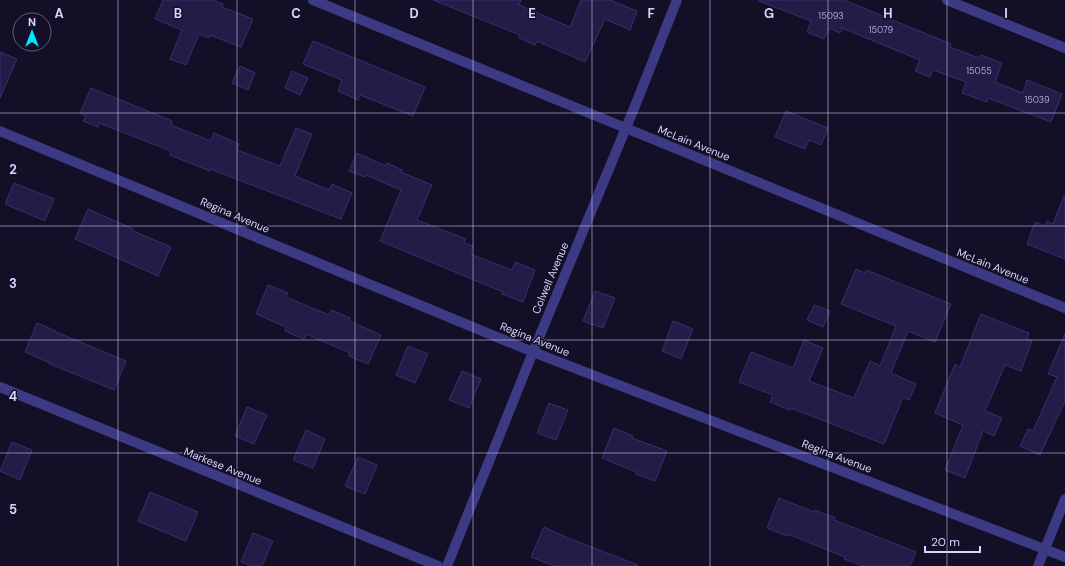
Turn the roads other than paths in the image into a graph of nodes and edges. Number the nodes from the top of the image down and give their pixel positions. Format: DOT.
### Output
graph roads {
  1 [pos="313,0"];
  2 [pos="677,0"];
  3 [pos="947,0"];
  4 [pos="1065,48"];
  5 [pos="625,129"];
  6 [pos="0,130"];
  7 [pos="1065,308"];
  8 [pos="533,352"];
  9 [pos="0,388"];
  10 [pos="1065,499"];
  11 [pos="1045,549"];
  12 [pos="1065,557"];
  13 [pos="438,566"];
  14 [pos="447,566"];
  15 [pos="1038,566"];
  1 -- 5 [label="street, McLain Avenue"];
  2 -- 5 [label="street, Colwell Avenue"];
  3 -- 4 [label="street"];
  5 -- 7 [label="street, McLain Avenue"];
  5 -- 8 [label="street, Colwell Avenue"];
  6 -- 8 [label="street, Regina Avenue"];
  8 -- 11 [label="street, Regina Avenue"];
  8 -- 14 [label="street, Colwell Avenue"];
  9 -- 13 [label="street, Markese Avenue"];
  10 -- 11 [label="street"];
  11 -- 12 [label="street, Regina Avenue"];
  11 -- 15 [label="street"];
}
